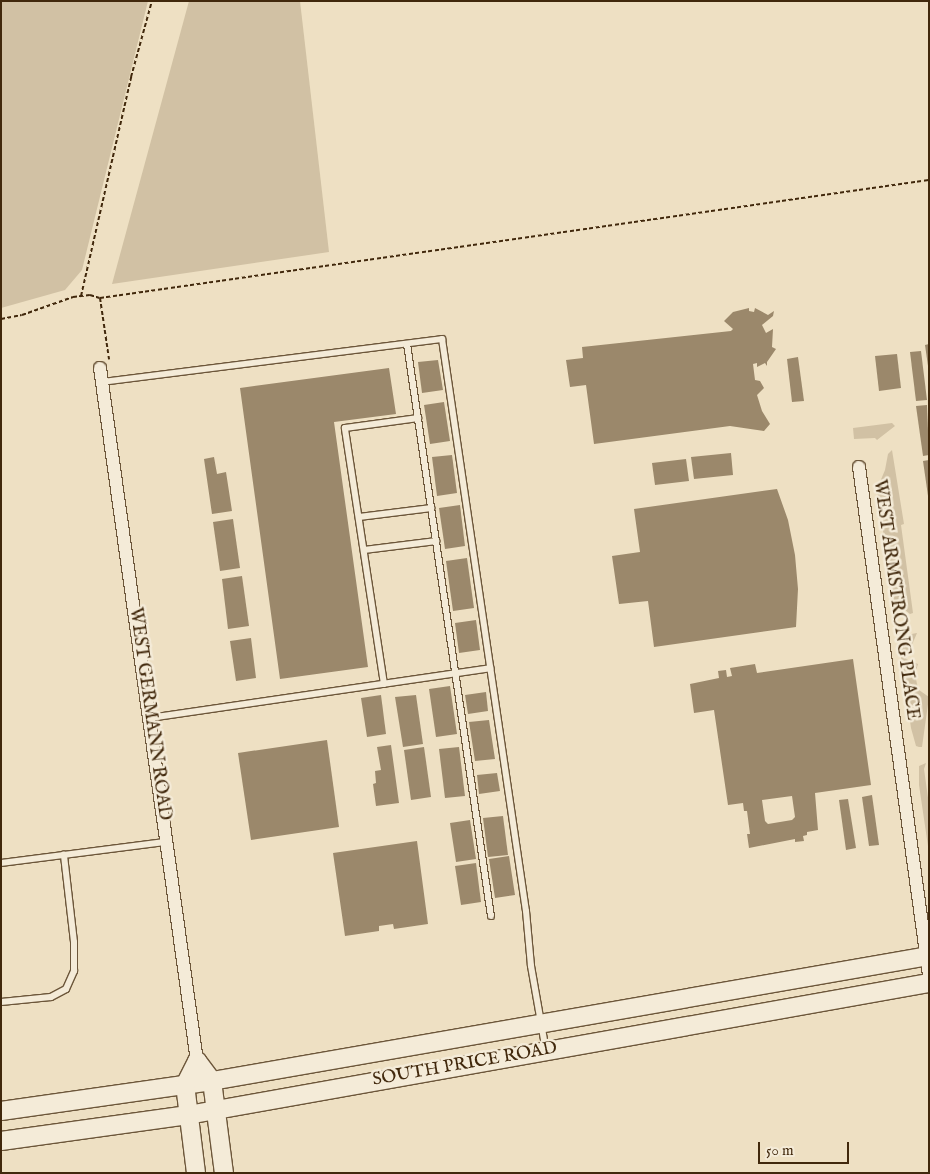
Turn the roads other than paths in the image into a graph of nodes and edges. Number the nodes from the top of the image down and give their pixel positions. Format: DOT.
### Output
graph roads {
  1 [pos="407,344"];
  2 [pos="101,375"];
  3 [pos="418,418"];
  4 [pos="859,467"];
  5 [pos="431,508"];
  6 [pos="359,517"];
  7 [pos="436,541"];
  8 [pos="364,550"];
  9 [pos="490,668"];
  10 [pos="455,673"];
  11 [pos="384,684"];
  12 [pos="149,718"];
  13 [pos="166,842"];
  14 [pos="64,855"];
  15 [pos="1,863"];
  16 [pos="491,916"];
  17 [pos="928,956"];
  18 [pos="929,975"];
  19 [pos="929,983"];
  20 [pos="1,1002"];
  21 [pos="541,1024"];
  22 [pos="546,1050"];
  23 [pos="197,1061"];
  24 [pos="212,1081"];
  25 [pos="186,1085"];
  26 [pos="216,1110"];
  27 [pos="1,1111"];
  28 [pos="188,1115"];
  29 [pos="1,1141"];
  30 [pos="196,1173"];
  31 [pos="224,1173"];
  1 -- 2 [label="lane"];
  1 -- 3 [label="lane"];
  1 -- 9 [label="lane"];
  2 -- 12 [label="street, WEST GERMANN ROAD"];
  3 -- 5 [label="lane"];
  3 -- 6 [label="lane"];
  4 -- 17 [label="street, WEST ARMSTRONG PLACE"];
  5 -- 6 [label="lane"];
  5 -- 7 [label="lane"];
  6 -- 8 [label="lane"];
  7 -- 8 [label="lane"];
  7 -- 10 [label="lane"];
  8 -- 11 [label="lane"];
  9 -- 10 [label="lane"];
  9 -- 21 [label="lane"];
  10 -- 11 [label="lane"];
  10 -- 16 [label="lane"];
  11 -- 12 [label="lane"];
  12 -- 13 [label="street, WEST GERMANN ROAD"];
  13 -- 14 [label="lane"];
  13 -- 23 [label="street, WEST GERMANN ROAD"];
  14 -- 15 [label="lane"];
  14 -- 20 [label="lane"];
  17 -- 18 [label="street, WEST ARMSTRONG PLACE"];
  17 -- 21 [label="main road, SOUTH PRICE ROAD"];
  19 -- 22 [label="main road, SOUTH PRICE ROAD"];
  21 -- 22 [label="lane"];
  21 -- 24 [label="main road, SOUTH PRICE ROAD"];
  22 -- 26 [label="main road, SOUTH PRICE ROAD"];
  23 -- 24 [label="main road, WEST GERMANN ROAD"];
  23 -- 25 [label="main road"];
  24 -- 25 [label="main road, SOUTH PRICE ROAD"];
  24 -- 26 [label="main road, WEST GERMANN ROAD"];
  25 -- 27 [label="main road, SOUTH PRICE ROAD"];
  25 -- 28 [label="main road"];
  26 -- 28 [label="main road, SOUTH PRICE ROAD"];
  26 -- 31 [label="main road, WEST GERMANN ROAD"];
  28 -- 29 [label="main road, SOUTH PRICE ROAD"];
  28 -- 30 [label="main road"];
}
